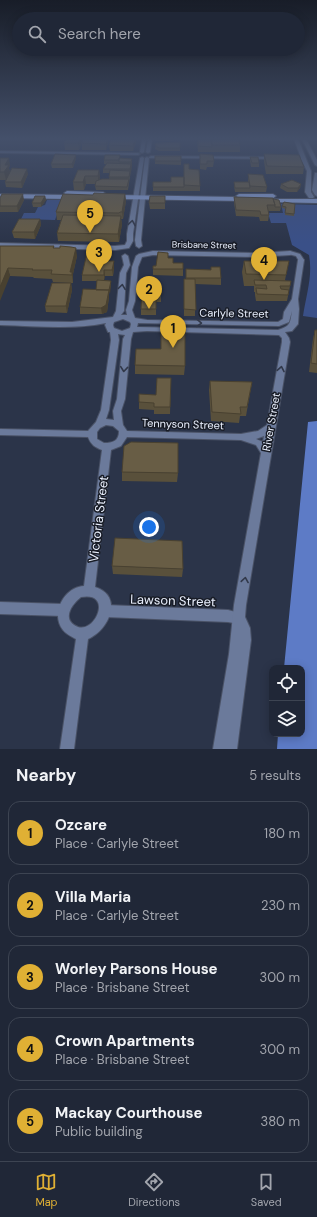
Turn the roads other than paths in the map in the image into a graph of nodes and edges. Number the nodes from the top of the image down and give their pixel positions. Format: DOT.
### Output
graph roads {
  1 [pos="141,174"];
  2 [pos="145,174"];
  3 [pos="310,174"];
  4 [pos="317,174"];
  5 [pos="0,192"];
  6 [pos="317,194"];
  7 [pos="0,196"];
  8 [pos="136,196"];
  9 [pos="144,196"];
  10 [pos="273,196"];
  11 [pos="105,197"];
  12 [pos="113,197"];
  13 [pos="316,199"];
  14 [pos="278,200"];
  15 [pos="0,245"];
  16 [pos="126,247"];
  17 [pos="140,247"];
  18 [pos="0,250"];
  19 [pos="261,252"];
  20 [pos="124,255"];
  21 [pos="140,256"];
  22 [pos="295,299"];
  23 [pos="115,319"];
  24 [pos="132,319"];
  25 [pos="0,323"];
  26 [pos="80,324"];
  27 [pos="273,329"];
  28 [pos="114,331"];
  29 [pos="131,331"];
  30 [pos="100,424"];
  31 [pos="119,425"];
  32 [pos="270,427"];
  33 [pos="0,432"];
  34 [pos="91,434"];
  35 [pos="124,434"];
  36 [pos="241,438"];
  37 [pos="107,447"];
  38 [pos="266,452"];
  39 [pos="89,590"];
  40 [pos="0,608"];
  41 [pos="63,610"];
  42 [pos="106,611"];
  43 [pos="239,618"];
  44 [pos="83,633"];
  45 [pos="67,749"];
  46 [pos="220,749"];
  47 [pos="230,749"];
  1 -- 8 [label="street"];
  2 -- 9 [label="street"];
  3 -- 13 [label="street"];
  4 -- 6 [label="street"];
  5 -- 8 [label="main road"];
  7 -- 11 [label="main road"];
  8 -- 9 [label="main road"];
  8 -- 12 [label="main road"];
  16 -- 8 [label="street, one-way"];
  9 -- 10 [label="main road"];
  9 -- 14 [label="main road"];
  9 -- 17 [label="street"];
  10 -- 13 [label="main road"];
  10 -- 14 [label="main road"];
  13 -- 14 [label="main road"];
  15 -- 16 [label="street"];
  16 -- 17 [label="street, Brisbane Street"];
  16 -- 20 [label="street"];
  17 -- 19 [label="street, Brisbane Street"];
  17 -- 21 [label="street"];
  18 -- 20 [label="street"];
  19 -- 21 [label="street, Brisbane Street"];
  19 -- 22 [label="street, Brisbane Street"];
  20 -- 21 [label="street, Brisbane Street"];
  23 -- 20 [label="street, one-way"];
  21 -- 24 [label="street"];
  22 -- 27 [label="street, Carlyle Street"];
  23 -- 24 [label="street"];
  23 -- 26 [label="street"];
  23 -- 28 [label="street"];
  24 -- 27 [label="street, Carlyle Street, one-way"];
  24 -- 29 [label="street"];
  25 -- 26 [label="street"];
  26 -- 28 [label="street"];
  27 -- 29 [label="street, Carlyle Street"];
  32 -- 27 [label="street, River Street, one-way"];
  28 -- 29 [label="street"];
  28 -- 30 [label="street"];
  29 -- 31 [label="street, one-way"];
  30 -- 31 [label="street"];
  30 -- 34 [label="street"];
  31 -- 35 [label="street"];
  32 -- 36 [label="street, Tennyson Street"];
  32 -- 38 [label="street, River Street"];
  33 -- 34 [label="street"];
  34 -- 37 [label="street"];
  35 -- 36 [label="street, Tennyson Street"];
  35 -- 37 [label="street"];
  36 -- 38 [label="street, Tennyson Street"];
  37 -- 39 [label="street, Victoria Street"];
  43 -- 38 [label="street, River Street, one-way"];
  39 -- 41 [label="street"];
  39 -- 42 [label="street"];
  40 -- 41 [label="street"];
  41 -- 44 [label="street"];
  42 -- 43 [label="street, Lawson Street"];
  42 -- 44 [label="street"];
  43 -- 46 [label="street, River Street"];
  43 -- 47 [label="street, River Street"];
  44 -- 45 [label="street"];
}
